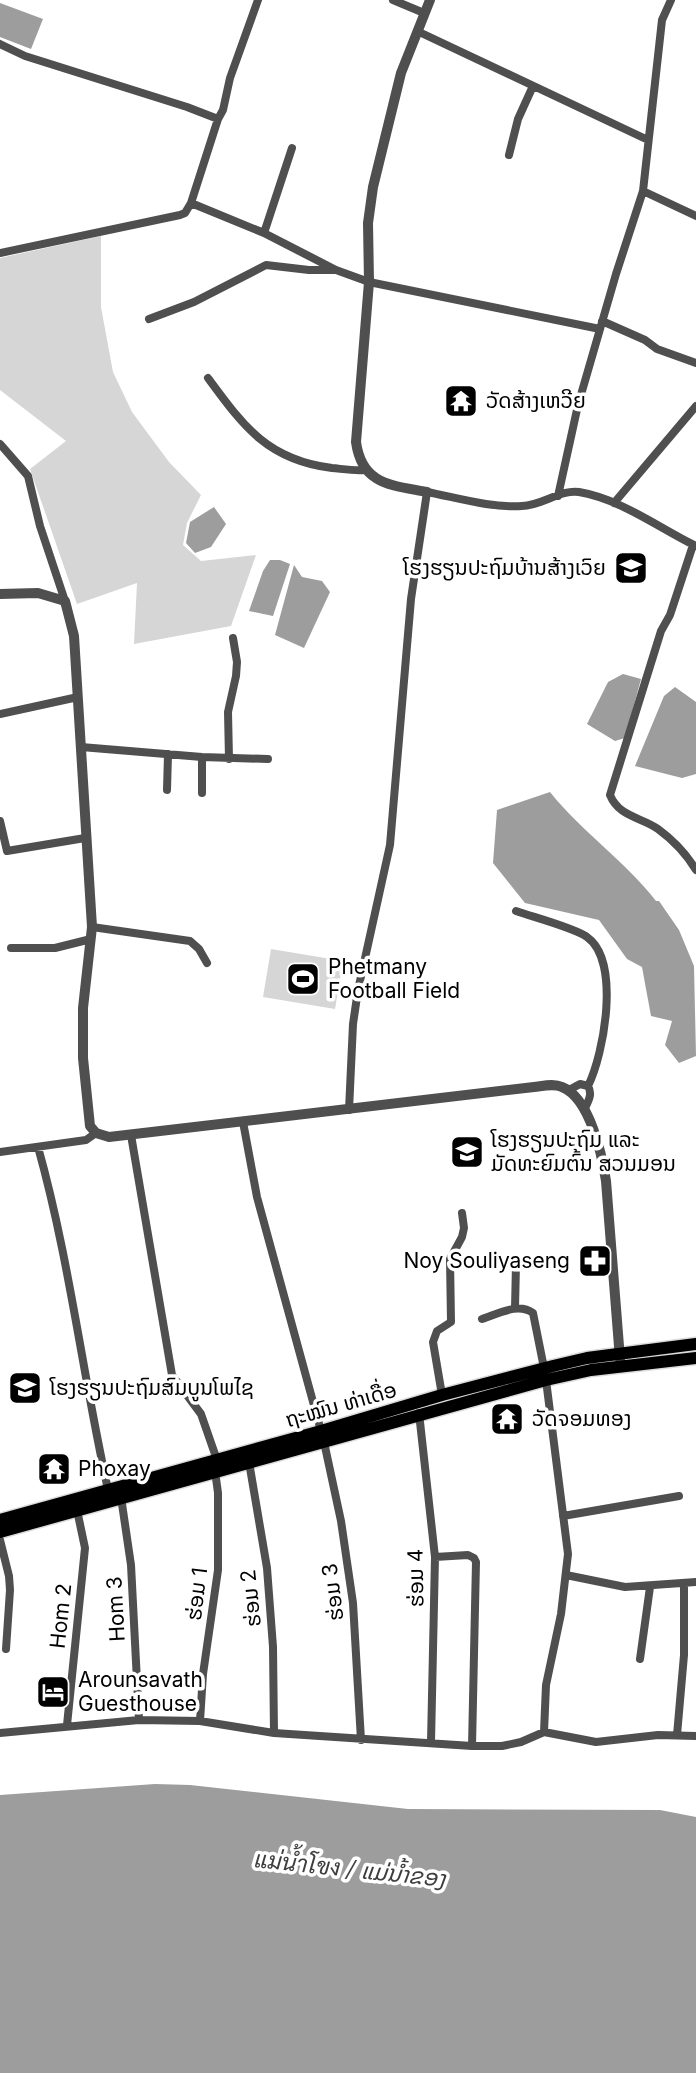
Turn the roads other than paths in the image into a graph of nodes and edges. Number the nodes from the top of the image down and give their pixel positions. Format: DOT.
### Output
graph roads {
  1 [pos="258,0"];
  2 [pos="393,0"];
  3 [pos="430,0"];
  4 [pos="671,0"];
  5 [pos="424,13"];
  6 [pos="417,31"];
  7 [pos="0,44"];
  8 [pos="533,86"];
  9 [pos="218,119"];
  10 [pos="648,139"];
  11 [pos="292,148"];
  12 [pos="509,155"];
  13 [pos="643,191"];
  14 [pos="191,203"];
  15 [pos="696,216"];
  16 [pos="264,233"];
  17 [pos="0,253"];
  18 [pos="336,270"];
  19 [pos="369,282"];
  20 [pos="149,319"];
  21 [pos="601,325"];
  22 [pos="696,363"];
  23 [pos="208,378"];
  24 [pos="696,406"];
  25 [pos="0,444"];
  26 [pos="365,470"];
  27 [pos="427,492"];
  28 [pos="558,496"];
  29 [pos="614,503"];
  30 [pos="695,545"];
  31 [pos="0,594"];
  32 [pos="65,601"];
  33 [pos="233,638"];
  34 [pos="78,697"];
  35 [pos="0,714"];
  36 [pos="81,747"];
  37 [pos="168,754"];
  38 [pos="202,757"];
  39 [pos="229,759"];
  40 [pos="268,759"];
  41 [pos="167,790"];
  42 [pos="202,793"];
  43 [pos="0,821"];
  44 [pos="85,838"];
  45 [pos="696,870"];
  46 [pos="516,911"];
  47 [pos="92,927"];
  48 [pos="91,939"];
  49 [pos="11,948"];
  50 [pos="207,963"];
  51 [pos="588,1086"];
  52 [pos="569,1090"];
  53 [pos="349,1110"];
  54 [pos="584,1110"];
  55 [pos="243,1122"];
  56 [pos="96,1133"];
  57 [pos="131,1135"];
  58 [pos="38,1147"];
  59 [pos="0,1152"];
  60 [pos="462,1213"];
  61 [pos="516,1264"];
  62 [pos="514,1308"];
  63 [pos="482,1320"];
  64 [pos="696,1344"];
  65 [pos="696,1358"];
  66 [pos="620,1359"];
  67 [pos="545,1374"];
  68 [pos="442,1395"];
  69 [pos="419,1413"];
  70 [pos="322,1436"];
  71 [pos="250,1462"];
  72 [pos="216,1465"];
  73 [pos="113,1495"];
  74 [pos="679,1496"];
  75 [pos="77,1510"];
  76 [pos="564,1516"];
  77 [pos="0,1520"];
  78 [pos="0,1532"];
  79 [pos="0,1540"];
  80 [pos="435,1557"];
  81 [pos="566,1575"];
  82 [pos="696,1582"];
  83 [pos="684,1583"];
  84 [pos="650,1587"];
  85 [pos="6,1648"];
  86 [pos="640,1660"];
  87 [pos="138,1720"];
  88 [pos="200,1721"];
  89 [pos="67,1725"];
  90 [pos="274,1732"];
  91 [pos="544,1732"];
  92 [pos="0,1733"];
  93 [pos="677,1735"];
  94 [pos="696,1736"];
  95 [pos="360,1740"];
  96 [pos="431,1742"];
  97 [pos="472,1746"];
  1 -- 9 [label="street"];
  2 -- 5 [label="street"];
  3 -- 5 [label="street"];
  4 -- 10 [label="street"];
  5 -- 6 [label="street"];
  6 -- 8 [label="street"];
  6 -- 19 [label="street"];
  7 -- 9 [label="street"];
  8 -- 10 [label="street"];
  8 -- 12 [label="street"];
  9 -- 14 [label="street"];
  10 -- 13 [label="street"];
  11 -- 16 [label="street"];
  13 -- 15 [label="street"];
  13 -- 21 [label="street"];
  14 -- 16 [label="street"];
  14 -- 17 [label="street"];
  16 -- 18 [label="street"];
  18 -- 19 [label="street"];
  18 -- 20 [label="street"];
  19 -- 21 [label="street"];
  19 -- 26 [label="street"];
  21 -- 22 [label="street"];
  21 -- 28 [label="street"];
  23 -- 26 [label="street"];
  24 -- 29 [label="street"];
  25 -- 32 [label="street"];
  26 -- 27 [label="street"];
  27 -- 28 [label="street"];
  27 -- 53 [label="street"];
  28 -- 29 [label="street"];
  29 -- 30 [label="street"];
  30 -- 45 [label="street"];
  31 -- 32 [label="street"];
  32 -- 34 [label="street"];
  33 -- 39 [label="street"];
  34 -- 35 [label="street"];
  34 -- 36 [label="street"];
  36 -- 37 [label="street"];
  36 -- 44 [label="street"];
  37 -- 38 [label="street"];
  37 -- 41 [label="street"];
  38 -- 39 [label="street"];
  38 -- 42 [label="street"];
  39 -- 40 [label="street"];
  43 -- 44 [label="street"];
  44 -- 47 [label="street"];
  46 -- 51 [label="street"];
  47 -- 48 [label="street"];
  47 -- 50 [label="street"];
  48 -- 49 [label="street"];
  48 -- 56 [label="street"];
  51 -- 52 [label="street"];
  51 -- 54 [label="street"];
  52 -- 53 [label="street"];
  52 -- 54 [label="street"];
  53 -- 55 [label="street"];
  54 -- 66 [label="street"];
  55 -- 57 [label="street"];
  55 -- 70 [label="street, ຮ່ອມ 3"];
  56 -- 57 [label="street"];
  56 -- 58 [label="street"];
  57 -- 72 [label="street, ຮ່ອມ 1"];
  58 -- 59 [label="street"];
  58 -- 73 [label="street, Hom 3"];
  60 -- 68 [label="street"];
  61 -- 62 [label="street"];
  62 -- 63 [label="street"];
  62 -- 67 [label="street"];
  64 -- 66 [label="main road, ຖະໝົນ ທ່າເດື່ອ"];
  65 -- 66 [label="main road, ຖະໝົນ ທ່າເດື່ອ"];
  66 -- 67 [label="main road, ຖະໝົນ ທ່າເດື່ອ"];
  67 -- 68 [label="main road, ຖະໝົນ ທ່າເດື່ອ"];
  67 -- 69 [label="main road, ຖະໝົນ ທ່າເດື່ອ"];
  67 -- 76 [label="street"];
  68 -- 70 [label="main road, ຖະໝົນ ທ່າເດື່ອ"];
  69 -- 70 [label="main road, ຖະໝົນ ທ່າເດື່ອ"];
  69 -- 80 [label="street, ຮ່ອມ 4"];
  70 -- 71 [label="main road, ຖະໝົນ ທ່າເດື່ອ"];
  70 -- 72 [label="main road, ຖະໝົນ ທ່າເດື່ອ"];
  70 -- 95 [label="street, ຮ່ອມ 3"];
  71 -- 72 [label="main road, ຖະໝົນ ທ່າເດື່ອ"];
  71 -- 90 [label="street, ຮ່ອມ 2"];
  72 -- 73 [label="main road, ຖະໝົນ ທ່າເດື່ອ"];
  72 -- 88 [label="street, ຮ່ອມ 1"];
  73 -- 75 [label="main road, ຖະໝົນ ທ່າເດື່ອ"];
  73 -- 77 [label="main road, ຖະໝົນ ທ່າເດື່ອ"];
  73 -- 87 [label="street, Hom 3"];
  74 -- 76 [label="street"];
  75 -- 78 [label="main road, ຖະໝົນ ທ່າເດື່ອ"];
  75 -- 89 [label="street, Hom 2"];
  76 -- 81 [label="street"];
  79 -- 85 [label="street"];
  80 -- 96 [label="street, ຮ່ອມ 4"];
  80 -- 97 [label="street"];
  81 -- 84 [label="street"];
  81 -- 91 [label="street"];
  82 -- 83 [label="street"];
  83 -- 84 [label="street"];
  83 -- 93 [label="street"];
  84 -- 86 [label="street"];
  87 -- 88 [label="street"];
  87 -- 89 [label="street"];
  88 -- 90 [label="street"];
  89 -- 92 [label="street"];
  90 -- 95 [label="street"];
  91 -- 93 [label="street"];
  91 -- 97 [label="street"];
  93 -- 94 [label="street"];
  95 -- 96 [label="street"];
  96 -- 97 [label="street"];
}
